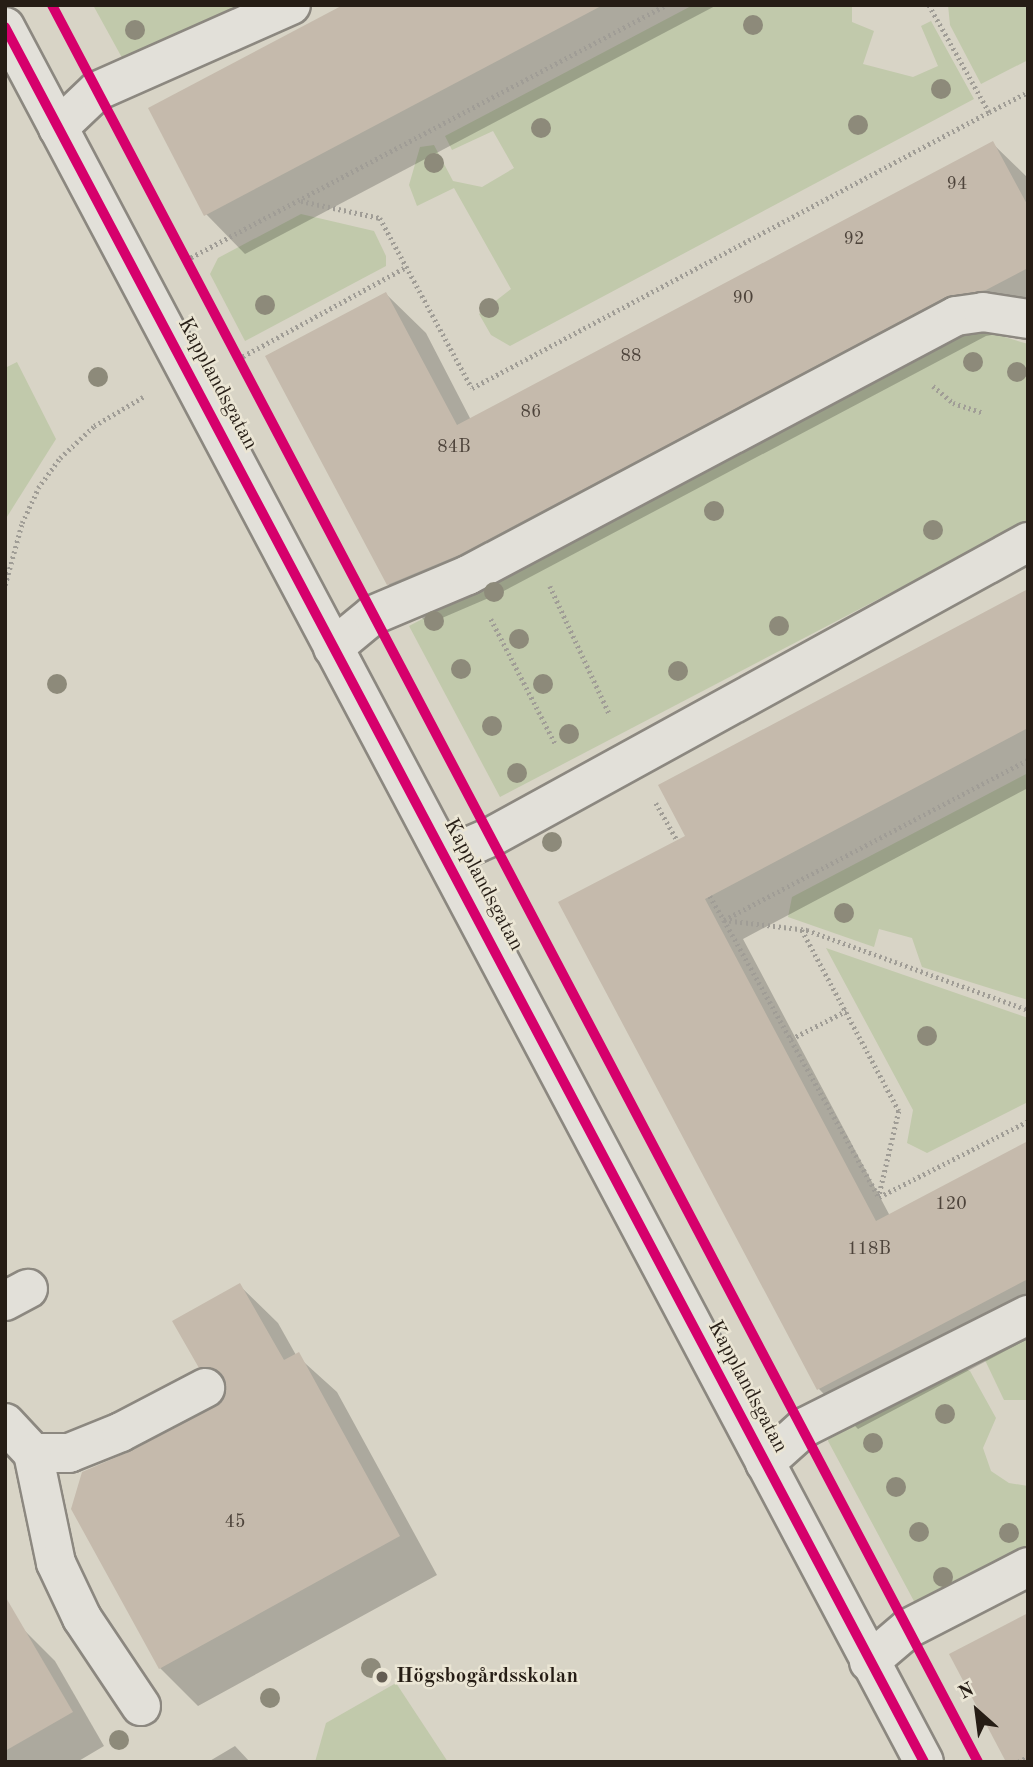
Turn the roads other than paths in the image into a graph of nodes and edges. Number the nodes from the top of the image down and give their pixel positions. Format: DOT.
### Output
graph roads {
  1 [pos="291,5"];
  2 [pos="5,27"];
  3 [pos="58,128"];
  4 [pos="1028,319"];
  5 [pos="1028,542"];
  6 [pos="332,648"];
  7 [pos="447,856"];
  8 [pos="1028,1315"];
  9 [pos="205,1388"];
  10 [pos="5,1423"];
  11 [pos="33,1453"];
  12 [pos="765,1463"];
  13 [pos="1028,1567"];
  14 [pos="869,1662"];
  15 [pos="141,1706"];
  16 [pos="924,1762"];
  1 -- 3 [label="street"];
  2 -- 3 [label="street, Kapplandsgatan"];
  3 -- 6 [label="street, Kapplandsgatan"];
  4 -- 6 [label="street"];
  5 -- 7 [label="street"];
  6 -- 7 [label="street, Kapplandsgatan"];
  7 -- 12 [label="street, Kapplandsgatan"];
  8 -- 12 [label="street"];
  9 -- 11 [label="street"];
  10 -- 11 [label="street"];
  11 -- 15 [label="street"];
  12 -- 14 [label="street, Kapplandsgatan"];
  13 -- 14 [label="street"];
  14 -- 16 [label="street, Kapplandsgatan"];
}
